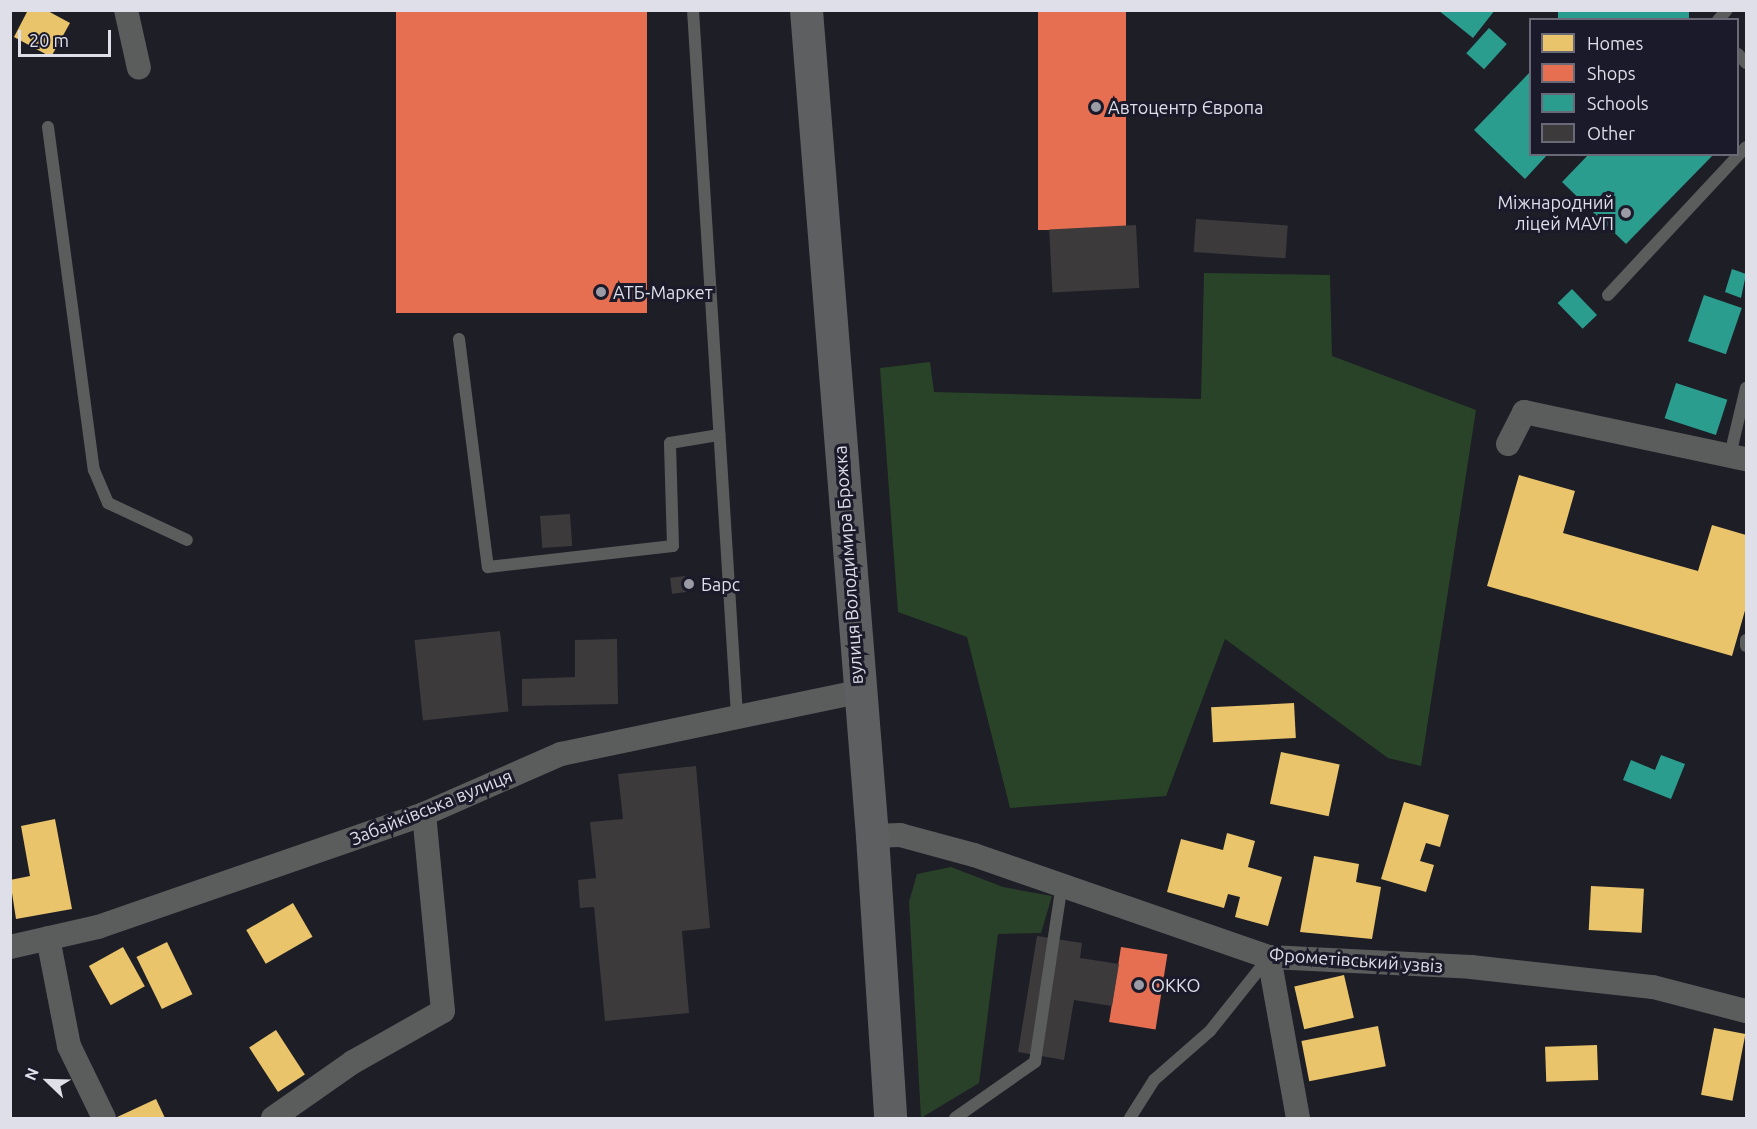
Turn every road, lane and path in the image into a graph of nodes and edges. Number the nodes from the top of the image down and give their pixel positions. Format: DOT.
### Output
graph roads {
  1 [pos="126,10"];
  2 [pos="693,10"];
  3 [pos="806,10"];
  4 [pos="139,68"];
  5 [pos="48,127"];
  6 [pos="1738,156"];
  7 [pos="1608,295"];
  8 [pos="459,339"];
  9 [pos="1746,387"];
  10 [pos="719,435"];
  11 [pos="1508,444"];
  12 [pos="1738,457"];
  13 [pos="187,540"];
  14 [pos="1746,640"];
  15 [pos="1746,646"];
  16 [pos="857,692"];
  17 [pos="737,716"];
  18 [pos="424,814"];
  19 [pos="872,836"];
  20 [pos="1062,884"];
  21 [pos="48,938"];
  22 [pos="10,946"];
  23 [pos="1269,957"];
  24 [pos="1746,1011"];
  25 [pos="104,1119"];
  26 [pos="273,1119"];
  27 [pos="890,1119"];
  28 [pos="955,1119"];
  29 [pos="1130,1119"];
  30 [pos="1298,1119"];
  1 -- 4 [label="street"];
  2 -- 10 [label="lane"];
  3 -- 16 [label="main road, вулиця Володимира Брожка"];
  5 -- 13 [label="lane"];
  6 -- 7 [label="lane"];
  8 -- 10 [label="lane"];
  9 -- 12 [label="lane"];
  10 -- 17 [label="lane"];
  11 -- 12 [label="street"];
  14 -- 15 [label="lane"];
  16 -- 17 [label="street, Забайківська вулиця"];
  16 -- 19 [label="main road, вулиця Володимира Брожка"];
  17 -- 18 [label="street, Забайківська вулиця"];
  18 -- 21 [label="street, Забайківська вулиця"];
  18 -- 26 [label="street"];
  19 -- 20 [label="street, Фрометівський узвіз"];
  19 -- 27 [label="main road, вулиця Володимира Брожка"];
  20 -- 23 [label="street, Фрометівський узвіз"];
  20 -- 28 [label="lane"];
  21 -- 22 [label="street, Забайківська вулиця"];
  21 -- 25 [label="street"];
  23 -- 24 [label="street, Фрометівський узвіз"];
  23 -- 29 [label="lane"];
  23 -- 30 [label="street"];
}
